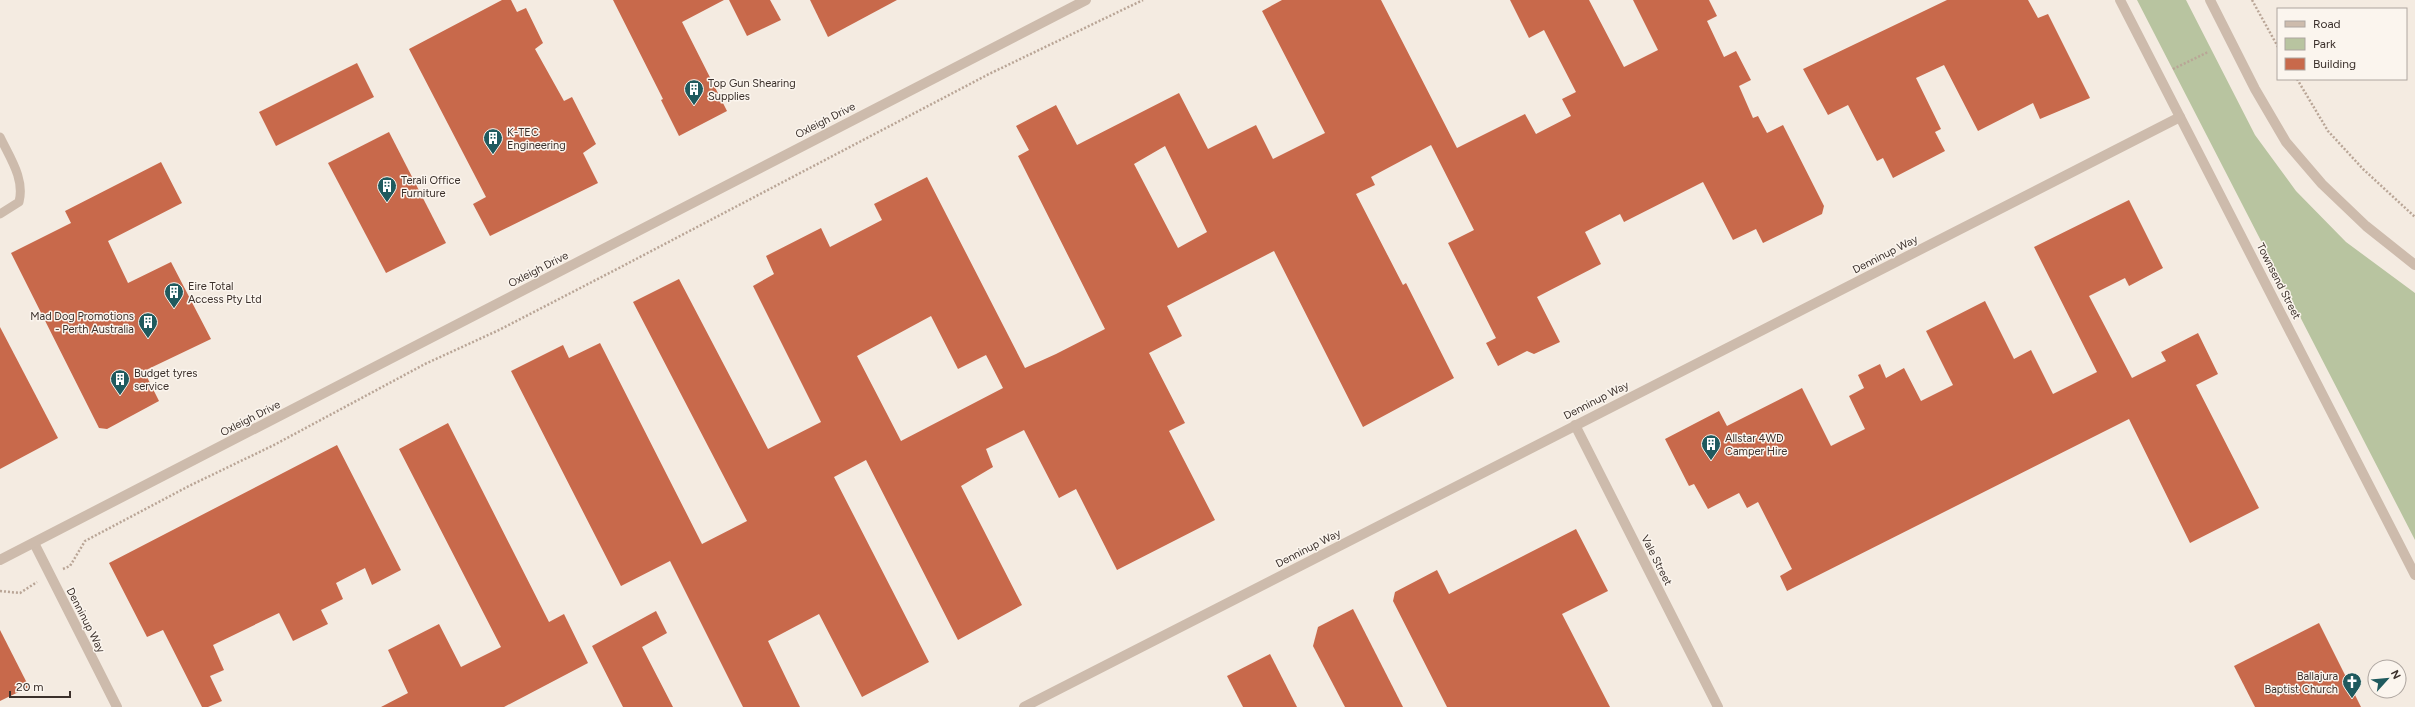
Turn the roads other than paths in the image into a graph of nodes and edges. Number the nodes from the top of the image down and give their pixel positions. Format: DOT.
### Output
graph roads {
  1 [pos="1086,0"];
  2 [pos="2120,0"];
  3 [pos="2210,0"];
  4 [pos="2180,117"];
  5 [pos="0,137"];
  6 [pos="0,214"];
  7 [pos="2415,265"];
  8 [pos="1574,425"];
  9 [pos="34,543"];
  10 [pos="0,560"];
  11 [pos="2415,575"];
  12 [pos="117,707"];
  13 [pos="1024,707"];
  14 [pos="1718,707"];
  1 -- 9 [label="street, Oxleigh Drive"];
  2 -- 4 [label="street, Townsend Street"];
  3 -- 7 [label="street"];
  4 -- 8 [label="street, Denninup Way"];
  4 -- 11 [label="street, Townsend Street"];
  5 -- 6 [label="lane"];
  8 -- 13 [label="street, Denninup Way"];
  8 -- 14 [label="street, Vale Street"];
  9 -- 10 [label="street, Oxleigh Drive"];
  9 -- 12 [label="street, Denninup Way"];
}
